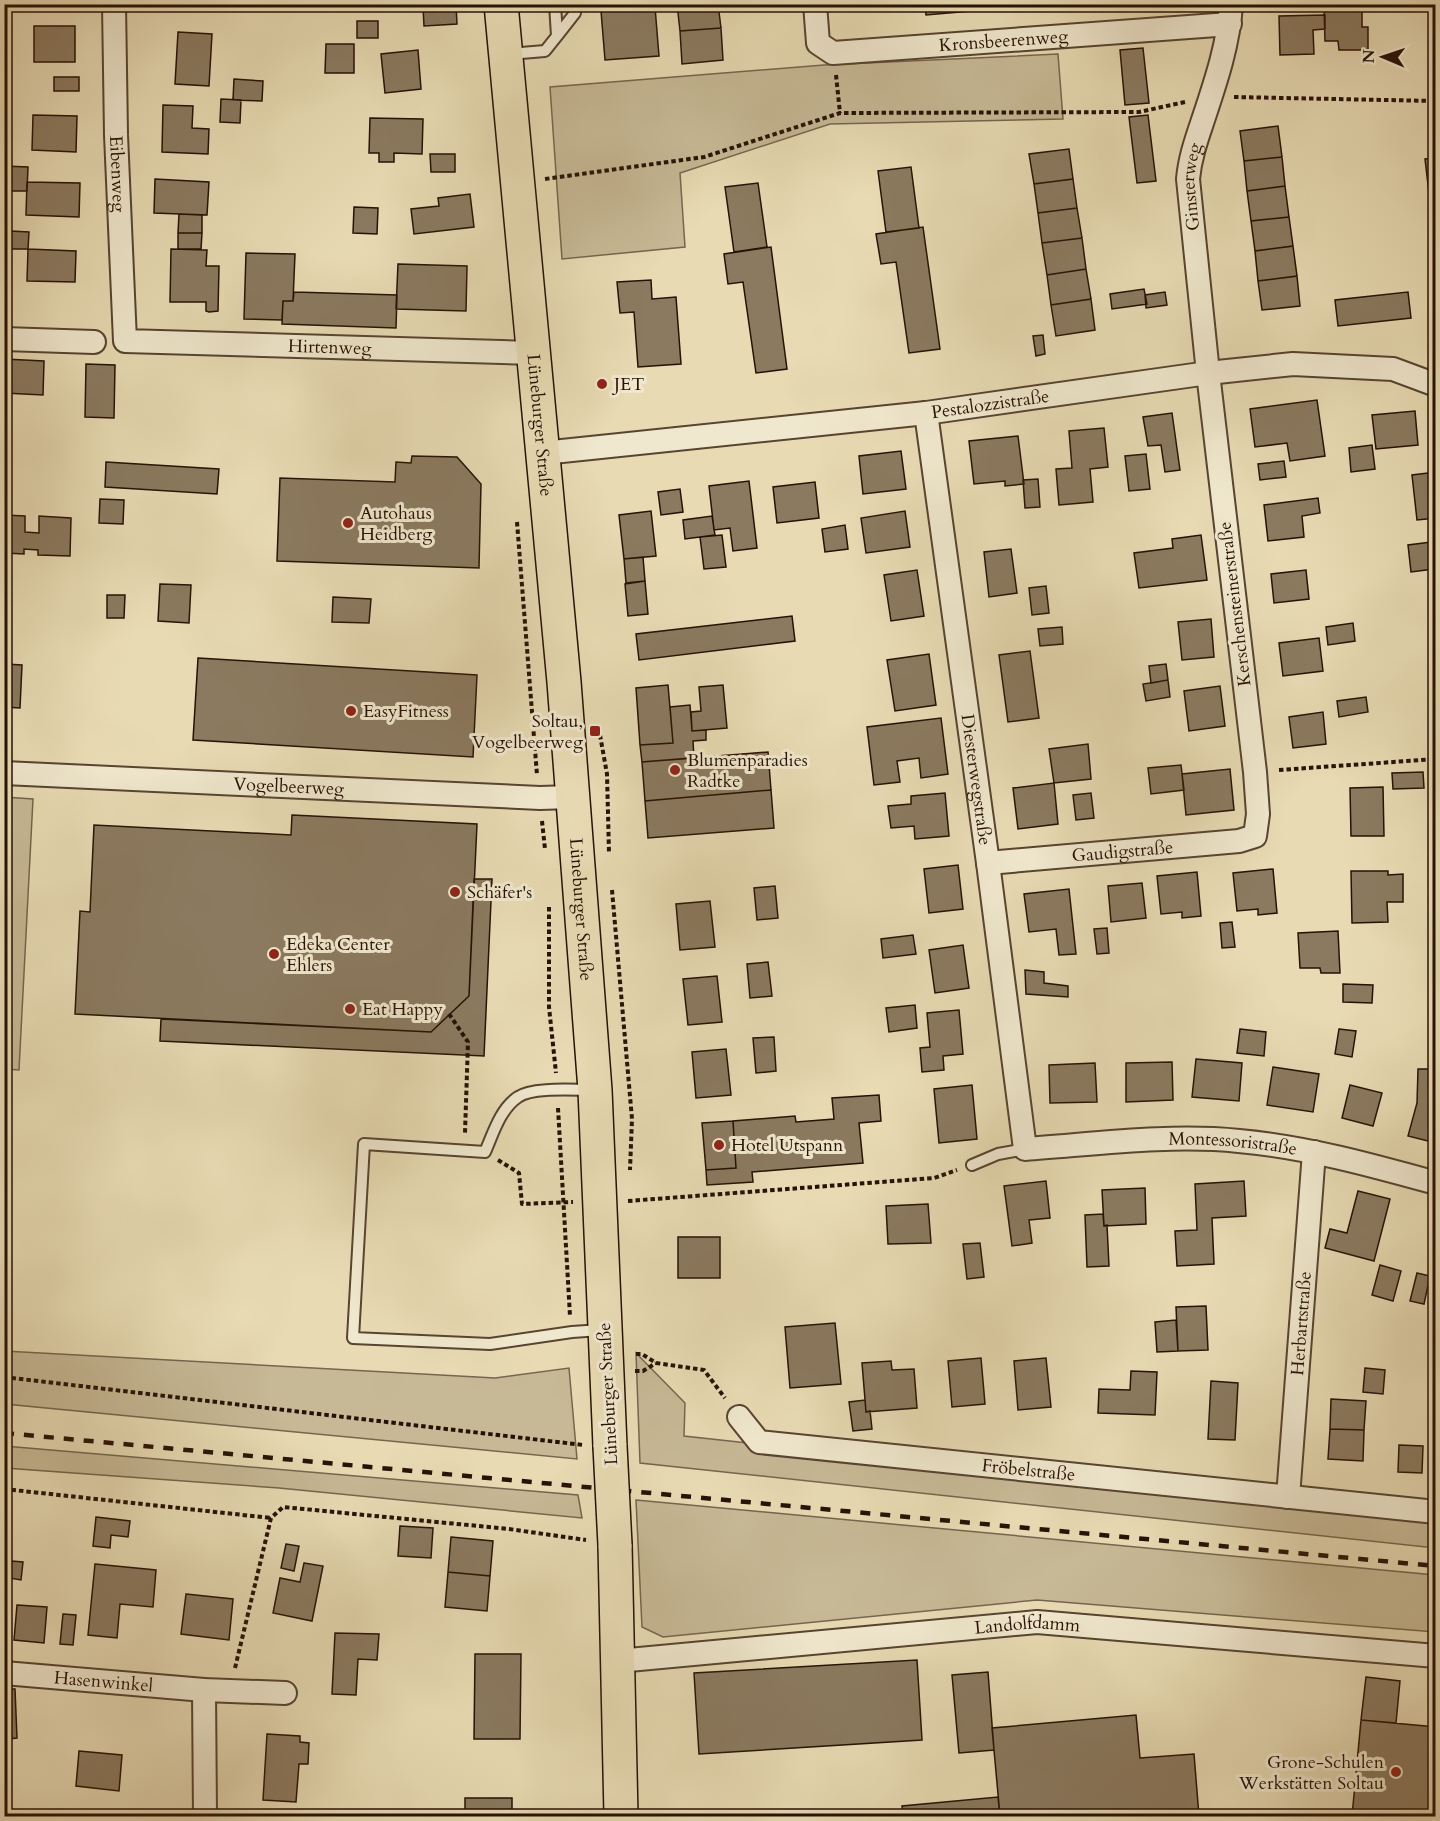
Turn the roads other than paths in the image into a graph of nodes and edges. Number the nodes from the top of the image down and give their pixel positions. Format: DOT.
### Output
graph roads {
  1 [pos="114,4"];
  2 [pos="501,4"];
  3 [pos="555,4"];
  4 [pos="815,4"];
  5 [pos="577,8"];
  6 [pos="1231,14"];
  7 [pos="557,36"];
  8 [pos="506,54"];
  9 [pos="4,339"];
  10 [pos="125,341"];
  11 [pos="94,342"];
  12 [pos="533,353"];
  13 [pos="1208,373"];
  14 [pos="1436,385"];
  15 [pos="926,413"];
  16 [pos="543,453"];
  17 [pos="4,773"];
  18 [pos="573,797"];
  19 [pos="1255,836"];
  20 [pos="988,863"];
  21 [pos="595,1090"];
  22 [pos="1025,1149"];
  23 [pos="1314,1152"];
  24 [pos="972,1165"];
  25 [pos="1436,1183"];
  26 [pos="604,1330"];
  27 [pos="739,1417"];
  28 [pos="1288,1497"];
  29 [pos="1436,1512"];
  30 [pos="1436,1656"];
  31 [pos="618,1661"];
  32 [pos="4,1673"];
  33 [pos="204,1690"];
  34 [pos="285,1693"];
  35 [pos="205,1816"];
  36 [pos="621,1816"];
  1 -- 10 [label="street, Eibenweg"];
  2 -- 8 [label="main road, Lüneburger Straße"];
  3 -- 7 [label="lane"];
  4 -- 6 [label="street, Kronsbeerenweg"];
  5 -- 7 [label="lane"];
  6 -- 13 [label="street, Ginsterweg"];
  7 -- 8 [label="lane"];
  8 -- 12 [label="main road, Lüneburger Straße"];
  9 -- 11 [label="street"];
  10 -- 12 [label="street, Hirtenweg"];
  12 -- 16 [label="main road, Lüneburger Straße"];
  13 -- 14 [label="street, Pestalozzistraße"];
  13 -- 15 [label="street, Pestalozzistraße"];
  13 -- 19 [label="street, Kerschensteinerstraße"];
  15 -- 16 [label="street, Pestalozzistraße"];
  15 -- 20 [label="street, Diesterwegstraße"];
  16 -- 18 [label="main road, Lüneburger Straße"];
  17 -- 18 [label="street, Vogelbeerweg"];
  18 -- 21 [label="main road, Lüneburger Straße"];
  19 -- 20 [label="street, Gaudigstraße"];
  20 -- 22 [label="street, Diesterwegstraße"];
  21 -- 26 [label="main road, Lüneburger Straße"];
  21 -- 26 [label="lane"];
  22 -- 23 [label="street, Montessoristraße"];
  22 -- 24 [label="lane"];
  23 -- 25 [label="street, Montessoristraße"];
  23 -- 28 [label="street, Herbartstraße"];
  26 -- 31 [label="main road, Lüneburger Straße, bridge"];
  27 -- 28 [label="street, Fröbelstraße"];
  28 -- 29 [label="street, Fröbelstraße"];
  30 -- 31 [label="street, Landolfdamm"];
  31 -- 36 [label="main road, Lüneburger Straße"];
  32 -- 33 [label="street, Hasenwinkel"];
  33 -- 34 [label="street, Hasenwinkel"];
  33 -- 35 [label="street"];
}
